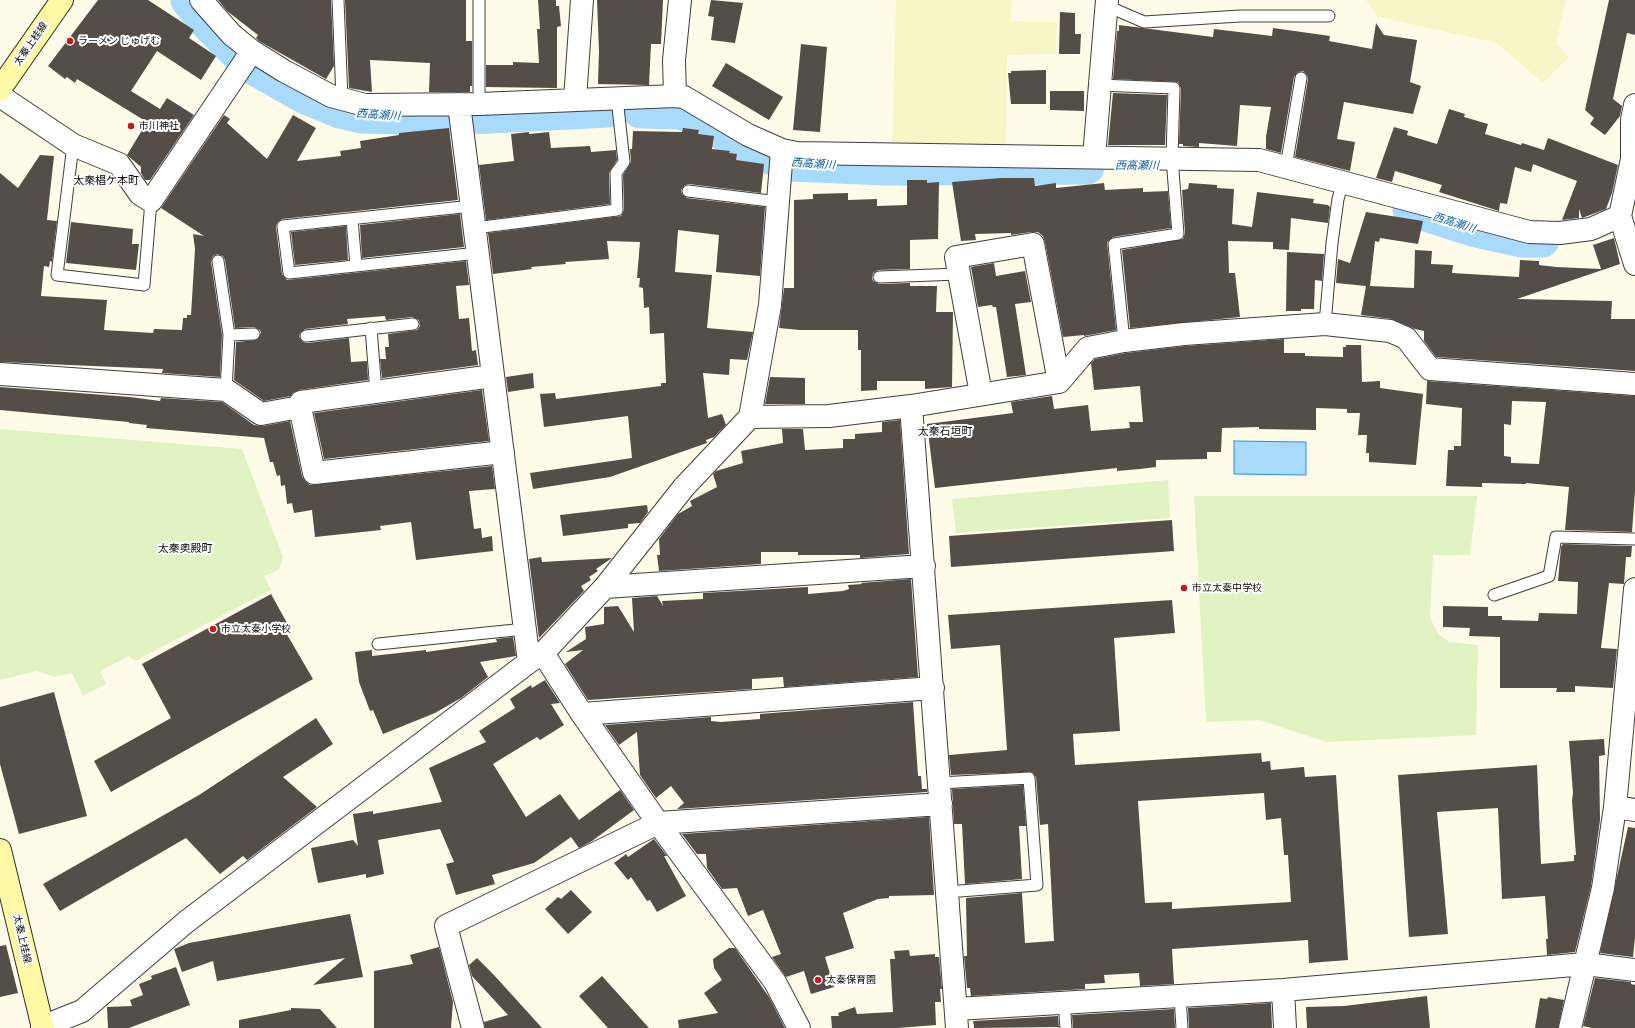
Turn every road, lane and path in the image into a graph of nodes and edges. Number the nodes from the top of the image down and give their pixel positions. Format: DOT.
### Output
graph roads {
  1 [pos="62,0"];
  2 [pos="201,0"];
  3 [pos="338,0"];
  4 [pos="479,0"];
  5 [pos="582,0"];
  6 [pos="680,0"];
  7 [pos="1107,3"];
  8 [pos="1329,16"];
  9 [pos="252,51"];
  10 [pos="1301,78"];
  11 [pos="1099,85"];
  12 [pos="0,89"];
  13 [pos="0,96"];
  14 [pos="675,96"];
  15 [pos="618,98"];
  16 [pos="342,99"];
  17 [pos="575,99"];
  18 [pos="469,104"];
  19 [pos="1635,105"];
  20 [pos="73,145"];
  21 [pos="1094,157"];
  22 [pos="781,158"];
  23 [pos="1634,160"];
  24 [pos="1172,167"];
  25 [pos="1286,167"];
  26 [pos="1340,190"];
  27 [pos="688,191"];
  28 [pos="151,201"];
  29 [pos="778,202"];
  30 [pos="472,206"];
  31 [pos="352,219"];
  32 [pos="1623,226"];
  33 [pos="475,228"];
  34 [pos="478,253"];
  35 [pos="218,261"];
  36 [pos="1635,264"];
  37 [pos="356,266"];
  38 [pos="959,274"];
  39 [pos="879,277"];
  40 [pos="413,324"];
  41 [pos="1325,324"];
  42 [pos="371,328"];
  43 [pos="254,334"];
  44 [pos="229,335"];
  45 [pos="306,336"];
  46 [pos="1124,341"];
  47 [pos="0,374"];
  48 [pos="493,376"];
  49 [pos="1059,382"];
  50 [pos="1635,384"];
  51 [pos="226,390"];
  52 [pos="376,392"];
  53 [pos="981,394"];
  54 [pos="911,406"];
  55 [pos="300,407"];
  56 [pos="750,416"];
  57 [pos="503,452"];
  58 [pos="1635,539"];
  59 [pos="924,566"];
  60 [pos="606,587"];
  61 [pos="1635,589"];
  62 [pos="1494,595"];
  63 [pos="525,629"];
  64 [pos="378,644"];
  65 [pos="536,658"];
  66 [pos="933,688"];
  67 [pos="582,714"];
  68 [pos="940,794"];
  69 [pos="1625,809"];
  70 [pos="658,823"];
  71 [pos="0,850"];
  72 [pos="948,892"];
  73 [pos="1585,964"];
  74 [pos="1635,970"];
  75 [pos="1283,990"];
  76 [pos="1180,996"];
  77 [pos="1064,1002"];
  78 [pos="956,1018"];
  79 [pos="43,1027"];
  80 [pos="472,1028"];
  81 [pos="799,1028"];
  82 [pos="1066,1028"];
  83 [pos="1182,1028"];
  84 [pos="1285,1028"];
  85 [pos="1570,1028"];
  1 -- 12 [label="main road, 太秦上桂線"];
  2 -- 9 [label="street"];
  3 -- 16 [label="lane"];
  4 -- 18 [label="lane"];
  5 -- 17 [label="street"];
  6 -- 14 [label="street"];
  7 -- 8 [label="lane"];
  7 -- 11 [label="street"];
  9 -- 16 [label="street"];
  9 -- 28 [label="street"];
  10 -- 25 [label="lane"];
  11 -- 21 [label="street"];
  11 -- 24 [label="lane"];
  13 -- 20 [label="street"];
  14 -- 15 [label="street"];
  14 -- 22 [label="street"];
  15 -- 17 [label="street"];
  15 -- 33 [label="lane"];
  16 -- 18 [label="street"];
  17 -- 18 [label="street"];
  18 -- 30 [label="street"];
  19 -- 23 [label="street"];
  20 -- 28 [label="street"];
  20 -- 28 [label="lane"];
  21 -- 22 [label="street"];
  21 -- 24 [label="street"];
  22 -- 29 [label="street"];
  23 -- 32 [label="street"];
  24 -- 25 [label="street"];
  24 -- 46 [label="lane"];
  25 -- 26 [label="street"];
  26 -- 32 [label="street"];
  26 -- 41 [label="lane"];
  27 -- 29 [label="lane"];
  29 -- 56 [label="street"];
  30 -- 31 [label="lane"];
  30 -- 33 [label="street"];
  31 -- 37 [label="lane"];
  31 -- 37 [label="lane"];
  32 -- 36 [label="street"];
  33 -- 34 [label="street"];
  34 -- 37 [label="lane"];
  34 -- 48 [label="street"];
  35 -- 44 [label="lane"];
  38 -- 39 [label="lane"];
  38 -- 49 [label="street"];
  38 -- 53 [label="street"];
  40 -- 42 [label="lane"];
  41 -- 46 [label="street"];
  41 -- 50 [label="street"];
  42 -- 45 [label="lane"];
  42 -- 52 [label="lane"];
  43 -- 44 [label="lane"];
  44 -- 51 [label="lane"];
  46 -- 49 [label="street"];
  47 -- 51 [label="street"];
  48 -- 52 [label="street"];
  48 -- 57 [label="street"];
  49 -- 53 [label="street"];
  51 -- 55 [label="street"];
  52 -- 55 [label="street"];
  53 -- 54 [label="street"];
  54 -- 56 [label="street"];
  54 -- 59 [label="street"];
  55 -- 57 [label="street"];
  56 -- 60 [label="street"];
  57 -- 63 [label="street"];
  58 -- 62 [label="lane"];
  59 -- 60 [label="street"];
  59 -- 66 [label="street"];
  60 -- 65 [label="street"];
  61 -- 69 [label="street"];
  63 -- 64 [label="lane"];
  63 -- 65 [label="street"];
  65 -- 67 [label="street"];
  65 -- 79 [label="street"];
  66 -- 67 [label="street"];
  66 -- 68 [label="street"];
  67 -- 70 [label="street"];
  68 -- 70 [label="street"];
  68 -- 72 [label="street"];
  68 -- 72 [label="lane"];
  69 -- 73 [label="street"];
  70 -- 80 [label="street"];
  70 -- 81 [label="street"];
  71 -- 79 [label="main road, 太秦上桂線"];
  72 -- 78 [label="street"];
  73 -- 74 [label="street"];
  73 -- 75 [label="street"];
  73 -- 85 [label="street"];
  75 -- 76 [label="street"];
  75 -- 84 [label="street"];
  76 -- 77 [label="street"];
  76 -- 83 [label="lane"];
  77 -- 78 [label="street"];
  77 -- 82 [label="lane"];
}
